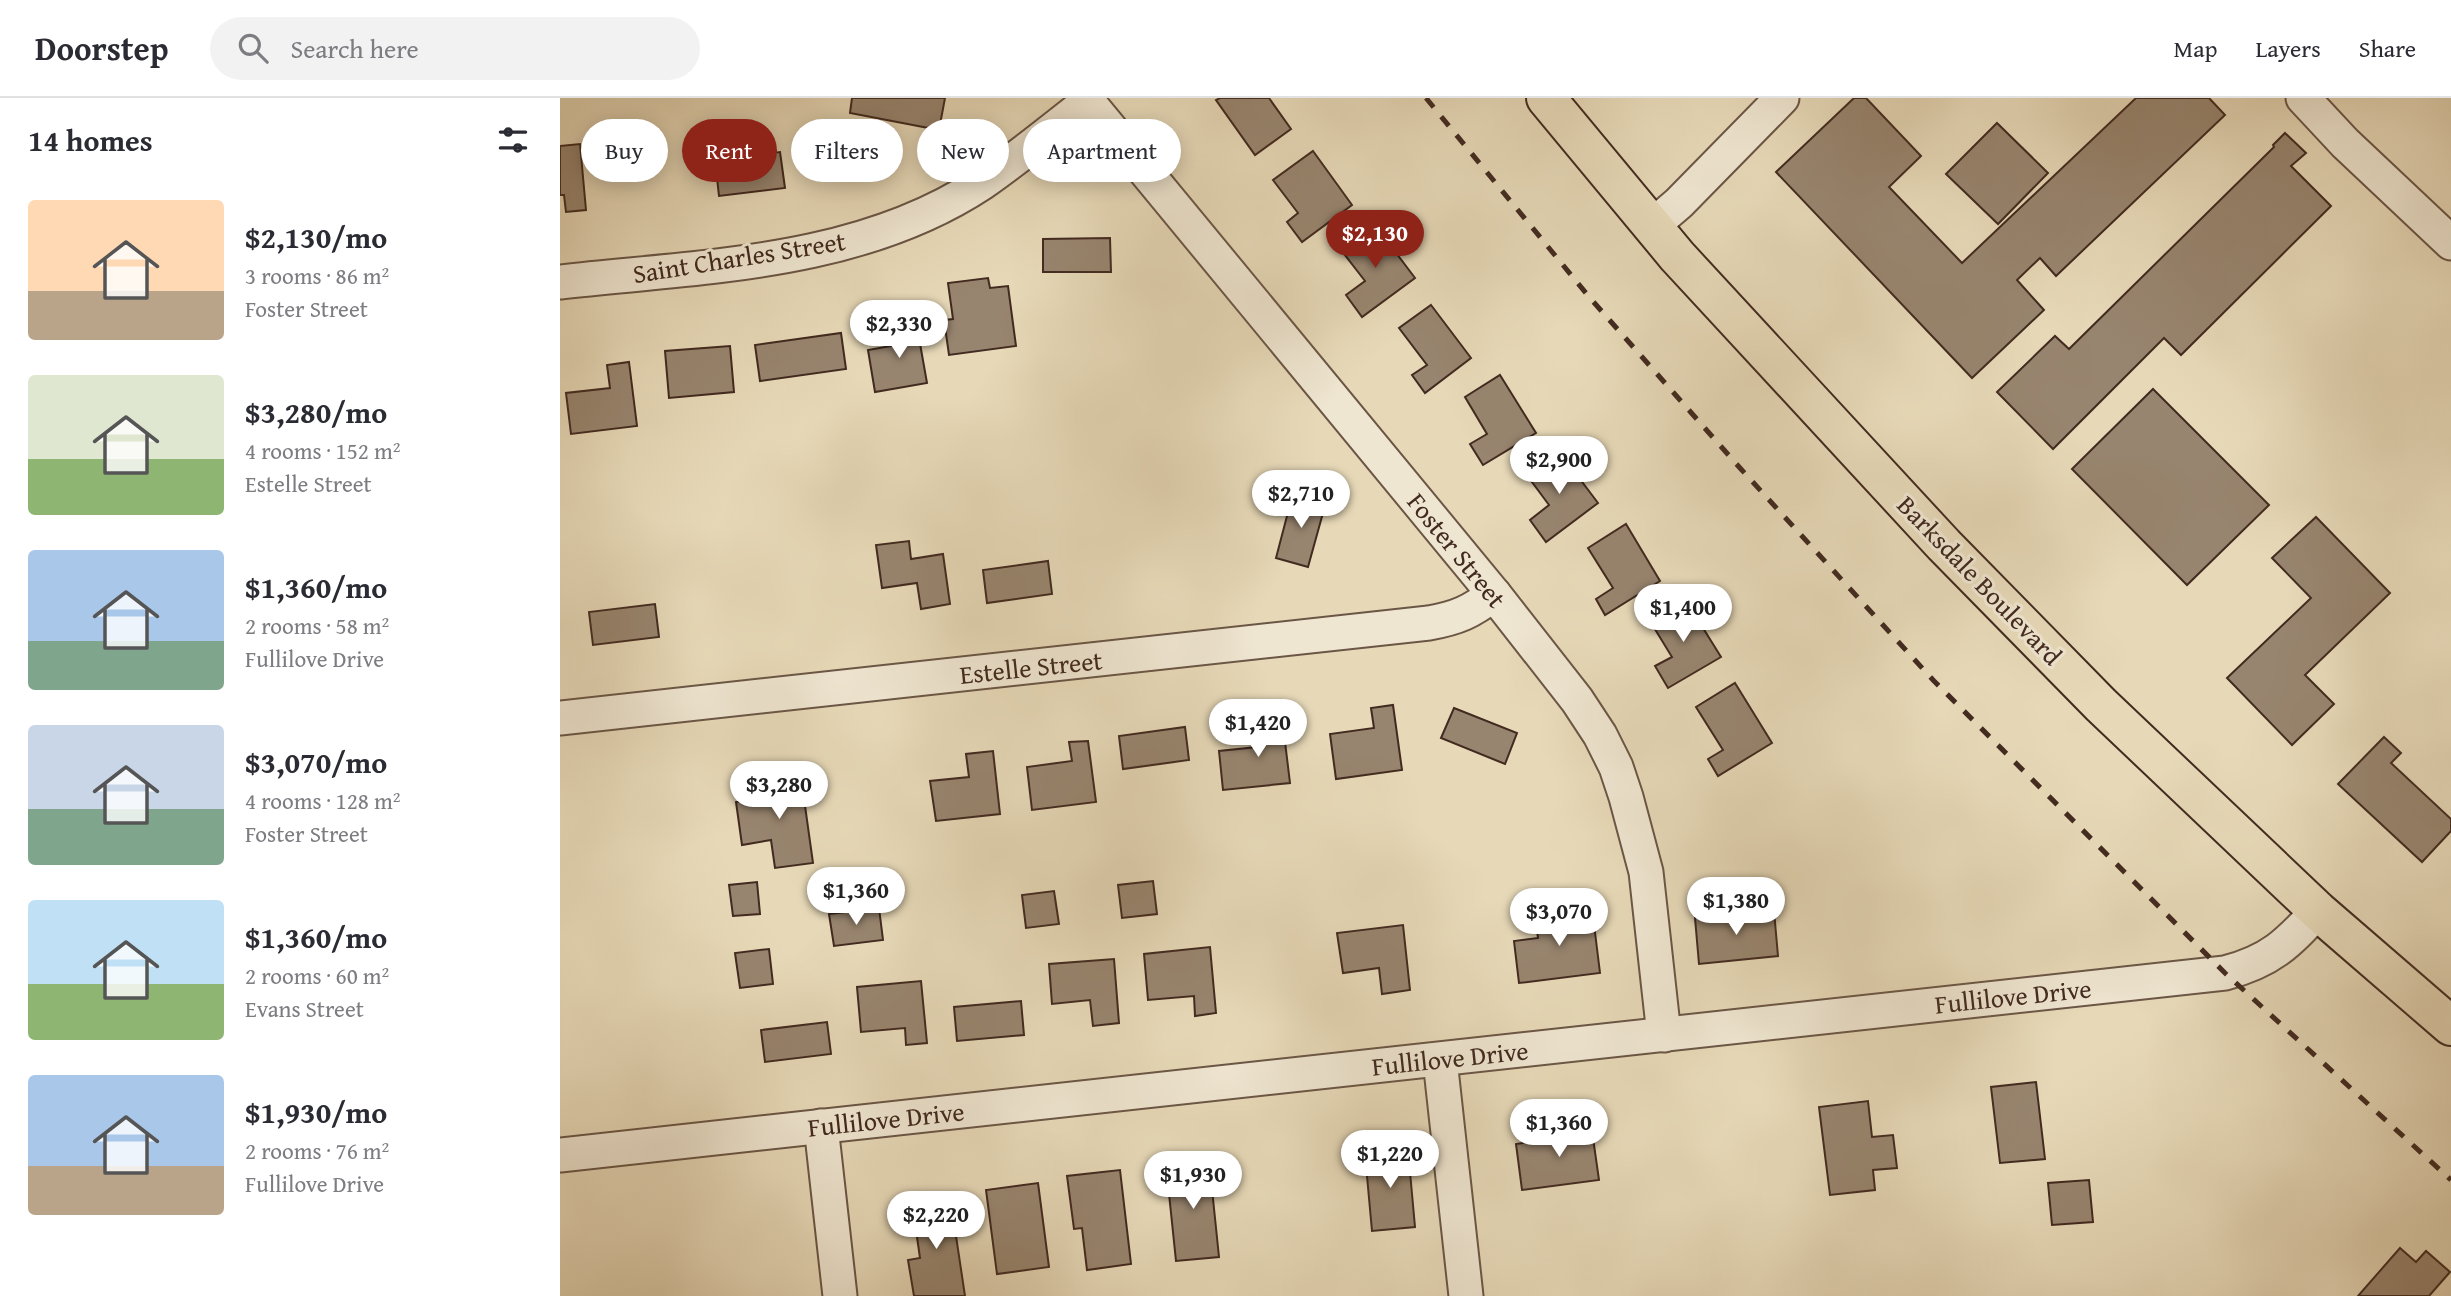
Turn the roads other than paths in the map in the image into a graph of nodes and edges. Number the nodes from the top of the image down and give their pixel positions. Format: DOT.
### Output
graph roads {
  1 [pos="1546,98"];
  2 [pos="1782,98"];
  3 [pos="2303,98"];
  4 [pos="1086,100"];
  5 [pos="1651,227"];
  6 [pos="2451,243"];
  7 [pos="560,282"];
  8 [pos="1494,594"];
  9 [pos="560,718"];
  10 [pos="2318,911"];
  11 [pos="2451,1026"];
  12 [pos="1664,1034"];
  13 [pos="1440,1060"];
  14 [pos="821,1126"];
  15 [pos="560,1155"];
  16 [pos="840,1296"];
  17 [pos="1466,1296"];
  1 -- 5 [label="main road, Barksdale Boulevard"];
  2 -- 5 [label="street"];
  3 -- 6 [label="street"];
  4 -- 7 [label="street, Saint Charles Street"];
  4 -- 8 [label="street, Foster Street"];
  5 -- 10 [label="main road, Barksdale Boulevard"];
  8 -- 9 [label="street, Estelle Street"];
  8 -- 12 [label="street, Foster Street"];
  10 -- 11 [label="main road, Barksdale Boulevard"];
  10 -- 12 [label="street, Fullilove Drive"];
  12 -- 13 [label="street, Fullilove Drive"];
  13 -- 14 [label="street, Fullilove Drive"];
  13 -- 17 [label="street"];
  14 -- 15 [label="street, Fullilove Drive"];
  14 -- 16 [label="street"];
}
